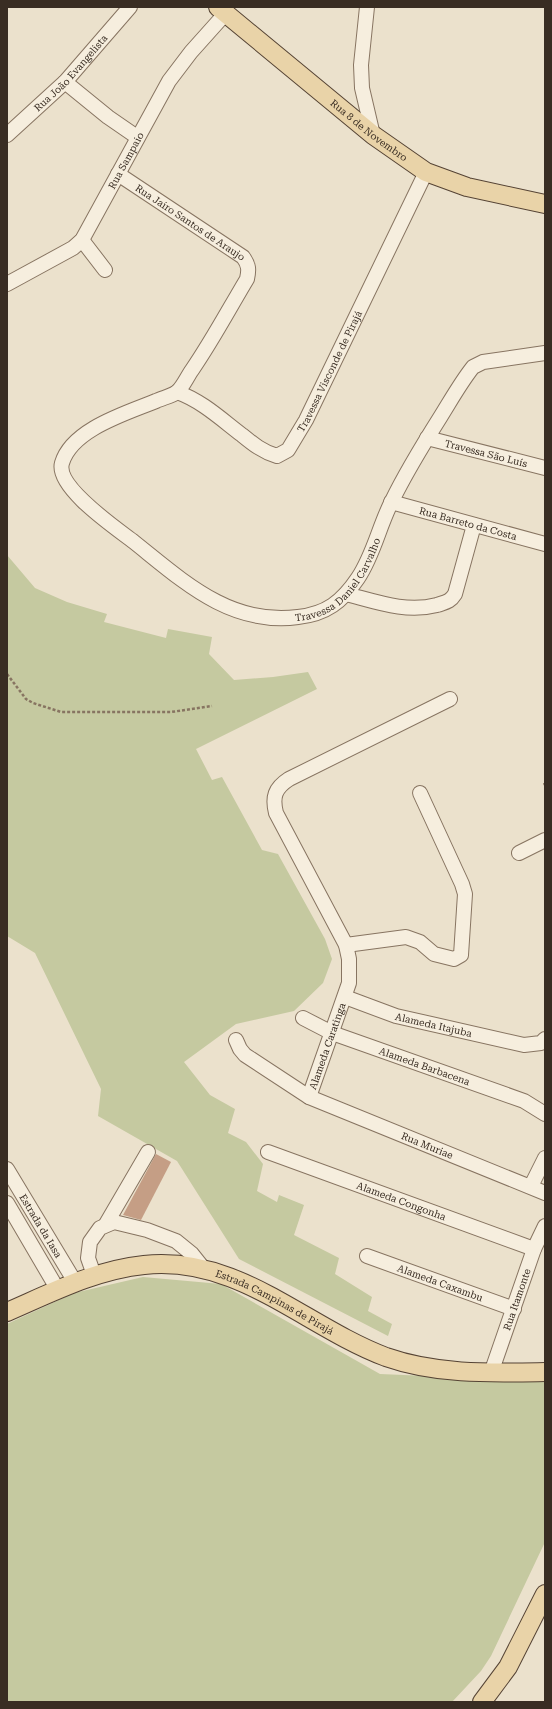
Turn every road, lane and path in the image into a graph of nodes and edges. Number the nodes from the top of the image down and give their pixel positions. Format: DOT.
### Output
graph roads {
  1 [pos="130,7"];
  2 [pos="367,7"];
  3 [pos="222,11"];
  4 [pos="65,82"];
  5 [pos="7,134"];
  6 [pos="372,135"];
  7 [pos="137,137"];
  8 [pos="426,172"];
  9 [pos="118,174"];
  10 [pos="545,204"];
  11 [pos="82,240"];
  12 [pos="104,270"];
  13 [pos="7,284"];
  14 [pos="545,353"];
  15 [pos="177,392"];
  16 [pos="427,438"];
  17 [pos="545,468"];
  18 [pos="391,502"];
  19 [pos="474,525"];
  20 [pos="545,544"];
  21 [pos="346,594"];
  22 [pos="7,674"];
  23 [pos="450,699"];
  24 [pos="212,706"];
  25 [pos="420,794"];
  26 [pos="545,840"];
  27 [pos="519,853"];
  28 [pos="346,945"];
  29 [pos="345,997"];
  30 [pos="303,1018"];
  31 [pos="332,1033"];
  32 [pos="545,1039"];
  33 [pos="236,1040"];
  34 [pos="309,1097"];
  35 [pos="545,1114"];
  36 [pos="148,1152"];
  37 [pos="268,1152"];
  38 [pos="545,1158"];
  39 [pos="7,1169"];
  40 [pos="531,1186"];
  41 [pos="545,1193"];
  42 [pos="7,1203"];
  43 [pos="106,1224"];
  44 [pos="545,1226"];
  45 [pos="534,1249"];
  46 [pos="367,1256"];
  47 [pos="204,1269"];
  48 [pos="94,1275"];
  49 [pos="75,1282"];
  50 [pos="58,1290"];
  51 [pos="514,1309"];
  52 [pos="7,1312"];
  53 [pos="545,1372"];
  54 [pos="491,1373"];
  55 [pos="545,1594"];
  56 [pos="482,1702"];
  1 -- 4 [label="street, Rua João Evangelista"];
  2 -- 6 [label="street"];
  3 -- 6 [label="main road, Rua 8 de Novembro"];
  3 -- 7 [label="street, Rua Sampaio"];
  4 -- 5 [label="street, Rua João Evangelista"];
  4 -- 7 [label="street"];
  6 -- 8 [label="main road, Rua 8 de Novembro"];
  7 -- 9 [label="street, Rua Sampaio"];
  8 -- 10 [label="main road, Rua 8 de Novembro"];
  8 -- 15 [label="street, Travessa Visconde de Pirajá"];
  9 -- 11 [label="street, Rua Sampaio"];
  9 -- 15 [label="street, Rua Jairo Santos de Araujo"];
  11 -- 12 [label="street"];
  11 -- 13 [label="street, Rua Sampaio"];
  14 -- 16 [label="street, Travessa Daniel Carvalho"];
  15 -- 21 [label="street, Travessa Daniel Carvalho"];
  16 -- 17 [label="street, Travessa São Luís"];
  16 -- 18 [label="street, Travessa Daniel Carvalho"];
  18 -- 19 [label="street, Rua Barreto da Costa"];
  18 -- 21 [label="street, Travessa Daniel Carvalho"];
  19 -- 20 [label="street, Rua Barreto da Costa"];
  19 -- 21 [label="street"];
  22 -- 24 [label="path"];
  23 -- 28 [label="street, Alameda Caratinga"];
  25 -- 28 [label="street"];
  26 -- 27 [label="street"];
  28 -- 29 [label="street, Alameda Caratinga"];
  29 -- 31 [label="street, Alameda Caratinga"];
  29 -- 32 [label="street, Alameda Itajuba"];
  30 -- 31 [label="street, Alameda Barbacena"];
  31 -- 34 [label="street, Alameda Caratinga"];
  31 -- 35 [label="street, Alameda Barbacena"];
  33 -- 34 [label="street, Alameda Caratinga"];
  34 -- 40 [label="street, Rua Muriae"];
  36 -- 43 [label="street"];
  37 -- 45 [label="street, Alameda Congonha"];
  38 -- 40 [label="street"];
  39 -- 49 [label="street, Estrada da Iasa"];
  40 -- 41 [label="street, Rua Muriae"];
  42 -- 50 [label="street, Estrada da Iasa"];
  43 -- 47 [label="street"];
  43 -- 48 [label="street"];
  44 -- 45 [label="street, Rua Itamonte"];
  45 -- 51 [label="street, Rua Itamonte"];
  46 -- 51 [label="street, Alameda Caxambu"];
  47 -- 48 [label="main road, Estrada Campinas de Pirajá"];
  47 -- 54 [label="main road, Estrada Campinas de Pirajá"];
  48 -- 49 [label="main road, Estrada Campinas de Pirajá"];
  49 -- 50 [label="main road, Estrada Campinas de Pirajá"];
  50 -- 52 [label="main road, Estrada Campinas de Pirajá"];
  51 -- 54 [label="street, Rua Itamonte"];
  53 -- 54 [label="main road, Estrada Campinas de Pirajá"];
  55 -- 56 [label="main road"];
}
